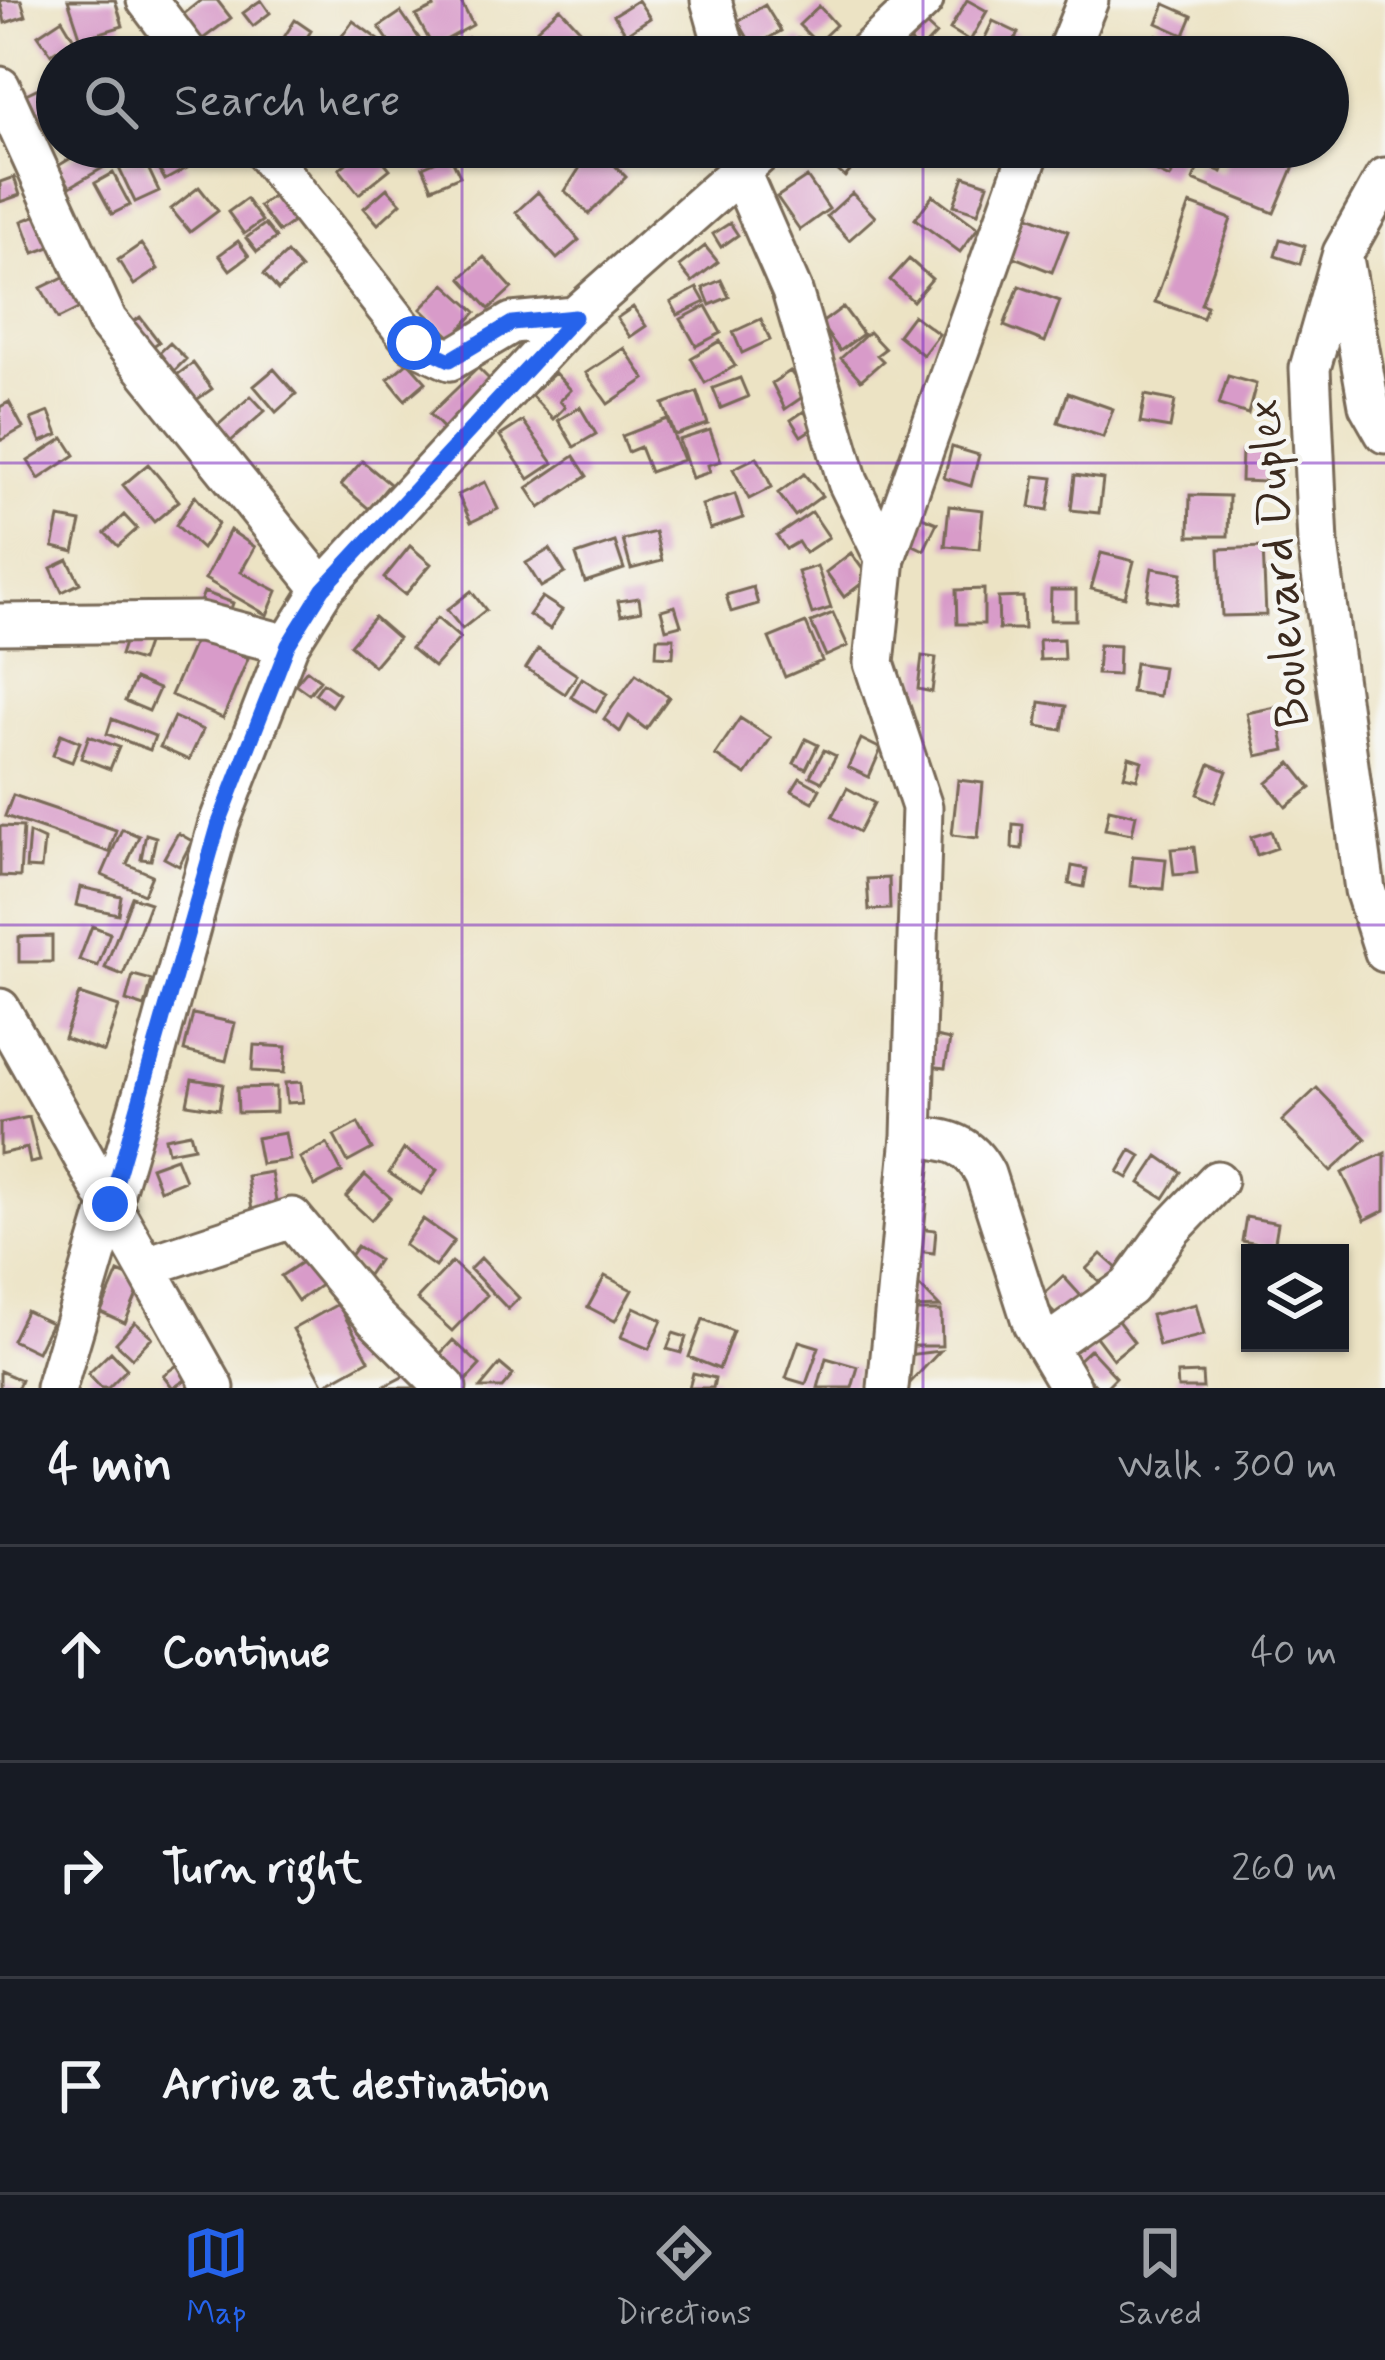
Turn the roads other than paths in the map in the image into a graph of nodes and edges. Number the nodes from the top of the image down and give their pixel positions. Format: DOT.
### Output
graph roads {
  1 [pos="147,0"];
  2 [pos="710,0"];
  3 [pos="923,0"];
  4 [pos="1088,0"];
  5 [pos="174,36"];
  6 [pos="721,36"];
  7 [pos="884,36"];
  8 [pos="1073,36"];
  9 [pos="0,87"];
  10 [pos="36,166"];
  11 [pos="37,168"];
  12 [pos="277,168"];
  13 [pos="735,168"];
  14 [pos="753,168"];
  15 [pos="1024,168"];
  16 [pos="1385,178"];
  17 [pos="1342,253"];
  18 [pos="575,317"];
  19 [pos="1385,433"];
  20 [pos="886,558"];
  21 [pos="323,589"];
  22 [pos="0,624"];
  23 [pos="288,645"];
  24 [pos="1385,952"];
  25 [pos="0,1010"];
  26 [pos="912,1136"];
  27 [pos="1217,1181"];
  28 [pos="110,1204"];
  29 [pos="147,1266"];
  30 [pos="1046,1346"];
  31 [pos="56,1388"];
  32 [pos="214,1388"];
  33 [pos="446,1388"];
  34 [pos="888,1388"];
  35 [pos="1071,1388"];
  1 -- 5 [label="street"];
  2 -- 6 [label="street"];
  3 -- 7 [label="street"];
  4 -- 8 [label="street"];
  9 -- 10 [label="street"];
  11 -- 21 [label="street"];
  12 -- 18 [label="street"];
  13 -- 18 [label="street"];
  14 -- 20 [label="street"];
  15 -- 20 [label="street"];
  16 -- 17 [label="street, Boulevard Duplex"];
  17 -- 19 [label="street"];
  17 -- 24 [label="street, Boulevard Duplex"];
  18 -- 21 [label="street"];
  20 -- 26 [label="street"];
  21 -- 23 [label="street"];
  22 -- 23 [label="street"];
  23 -- 28 [label="street"];
  25 -- 28 [label="street"];
  26 -- 30 [label="street"];
  26 -- 34 [label="street"];
  27 -- 30 [label="street"];
  28 -- 29 [label="street"];
  28 -- 31 [label="street"];
  29 -- 32 [label="street"];
  29 -- 33 [label="street"];
  30 -- 35 [label="street"];
}
